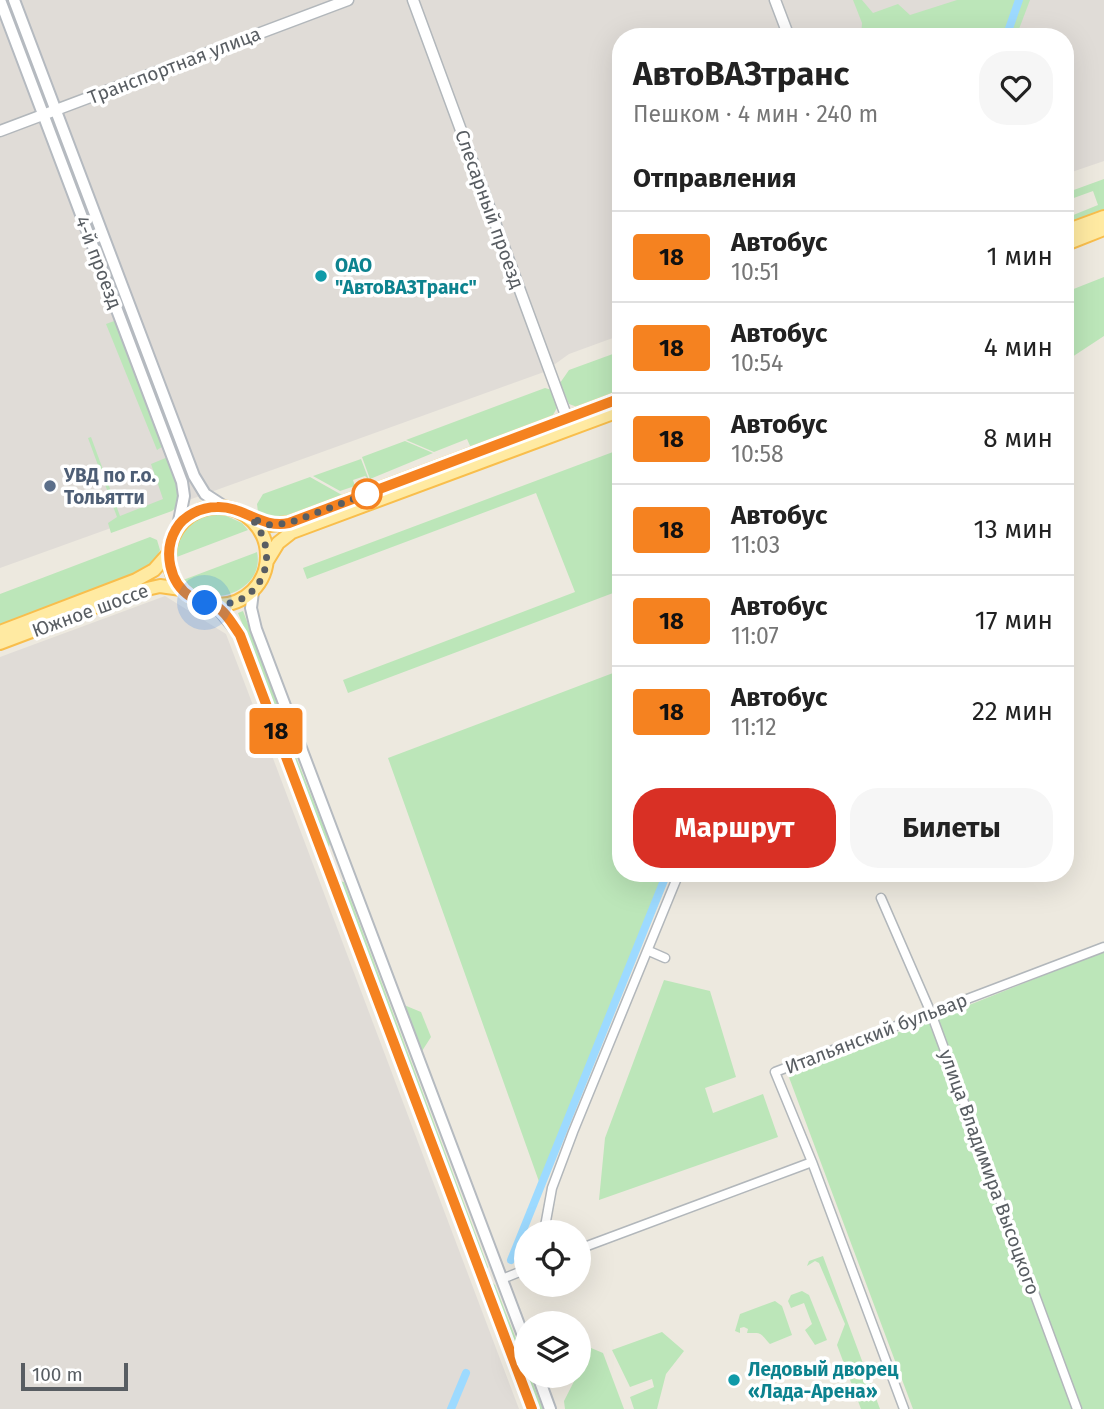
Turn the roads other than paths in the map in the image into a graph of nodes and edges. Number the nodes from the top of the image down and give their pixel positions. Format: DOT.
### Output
graph roads {
  1 [pos="0,0"];
  2 [pos="14,0"];
  3 [pos="348,0"];
  4 [pos="413,0"];
  5 [pos="775,0"];
  6 [pos="786,28"];
  7 [pos="56,110"];
  8 [pos="43,115"];
  9 [pos="0,131"];
  10 [pos="1104,217"];
  11 [pos="1074,228"];
  12 [pos="1104,229"];
  13 [pos="1074,241"];
  14 [pos="612,401"];
  15 [pos="612,413"];
  16 [pos="567,418"];
  17 [pos="225,507"];
  18 [pos="251,518"];
  19 [pos="178,526"];
  20 [pos="169,553"];
  21 [pos="267,561"];
  22 [pos="181,589"];
  23 [pos="253,592"];
  24 [pos="215,605"];
  25 [pos="0,632"];
  26 [pos="0,643"];
  27 [pos="300,747"];
  28 [pos="285,753"];
  29 [pos="342,858"];
  30 [pos="326,864"];
  31 [pos="676,882"];
  32 [pos="881,898"];
  33 [pos="1104,947"];
  34 [pos="649,951"];
  35 [pos="665,958"];
  36 [pos="931,1013"];
  37 [pos="812,1162"];
  38 [pos="546,1220"];
  39 [pos="591,1245"];
  40 [pos="514,1272"];
  41 [pos="500,1275"];
  42 [pos="482,1277"];
  43 [pos="514,1312"];
  44 [pos="542,1388"];
  45 [pos="532,1409"];
  46 [pos="550,1409"];
  47 [pos="904,1409"];
  48 [pos="1077,1409"];
  1 -- 8 [label="main road, 4-й проезд"];
  2 -- 7 [label="main road, 4-й проезд"];
  3 -- 7 [label="street, Транспортная улица"];
  4 -- 16 [label="street, Слесарный проезд"];
  5 -- 6 [label="street"];
  7 -- 8 [label="street, Транспортная улица"];
  7 -- 17 [label="main road, 4-й проезд"];
  8 -- 9 [label="street, Транспортная улица"];
  8 -- 19 [label="main road, 4-й проезд"];
  10 -- 11 [label="main road"];
  12 -- 13 [label="main road"];
  14 -- 16 [label="main road"];
  15 -- 21 [label="main road"];
  16 -- 18 [label="main road"];
  17 -- 18 [label="main road"];
  17 -- 19 [label="main road"];
  18 -- 21 [label="main road"];
  19 -- 20 [label="main road"];
  20 -- 22 [label="main road"];
  20 -- 25 [label="main road, Южное шоссе"];
  21 -- 23 [label="main road"];
  22 -- 24 [label="main road"];
  22 -- 26 [label="main road, Южное шоссе"];
  23 -- 24 [label="main road"];
  23 -- 27 [label="main road"];
  24 -- 28 [label="main road"];
  27 -- 28 [label="main road"];
  27 -- 29 [label="main road"];
  28 -- 30 [label="main road"];
  29 -- 30 [label="main road"];
  29 -- 41 [label="main road"];
  30 -- 42 [label="main road"];
  31 -- 34 [label="street"];
  32 -- 36 [label="street, улица Владимира Высоцкого"];
  33 -- 36 [label="street, Итальянский бульвар"];
  34 -- 35 [label="street"];
  34 -- 38 [label="street"];
  36 -- 37 [label="street, Итальянский бульвар"];
  36 -- 48 [label="street, улица Владимира Высоцкого"];
  37 -- 39 [label="street"];
  37 -- 47 [label="street"];
  40 -- 41 [label="street"];
  41 -- 42 [label="main road"];
  41 -- 43 [label="main road"];
  42 -- 45 [label="main road"];
  44 -- 46 [label="main road"];
}
